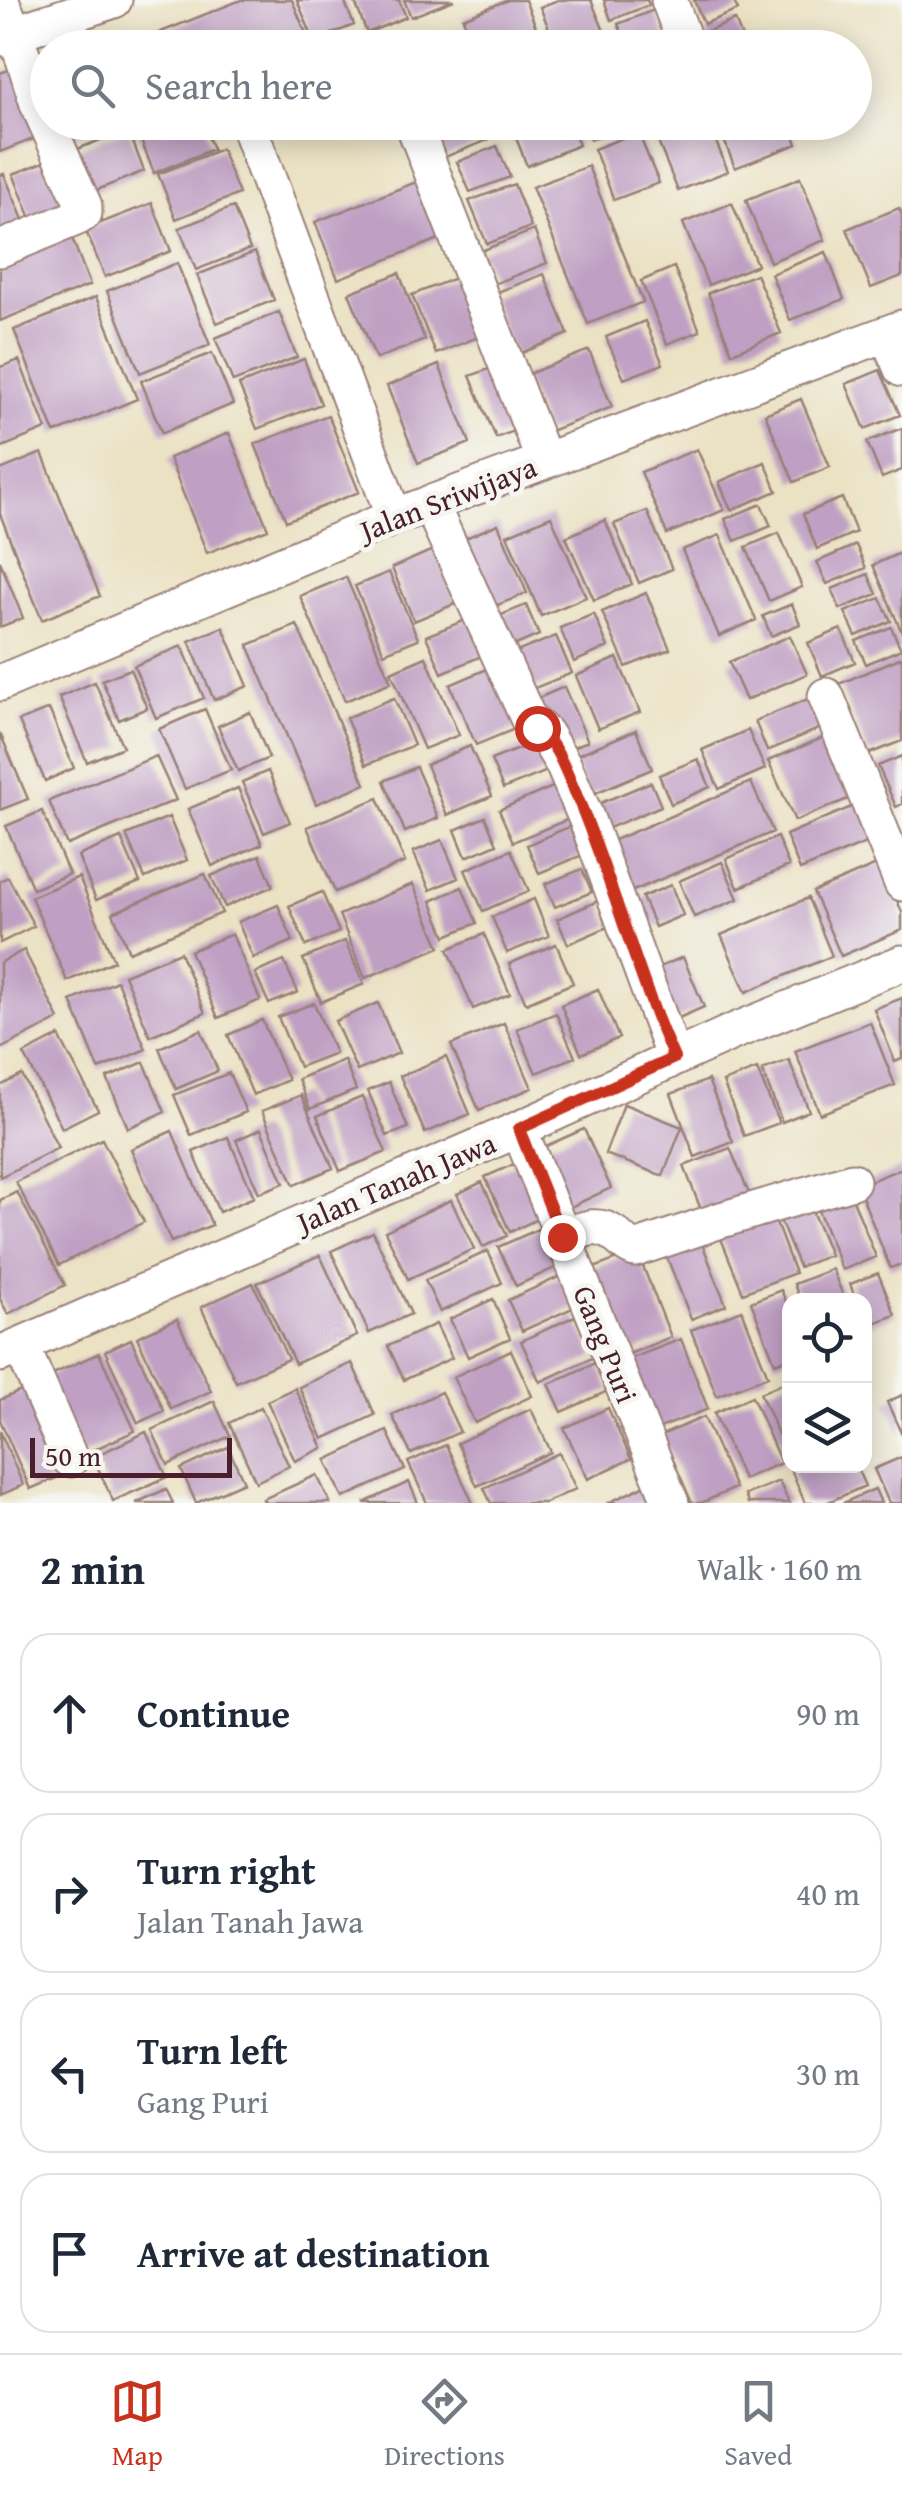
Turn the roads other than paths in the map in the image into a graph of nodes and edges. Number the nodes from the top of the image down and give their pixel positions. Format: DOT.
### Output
graph roads {
  1 [pos="1,0"];
  2 [pos="114,0"];
  3 [pos="669,0"];
  4 [pos="680,30"];
  5 [pos="7,36"];
  6 [pos="30,86"];
  7 [pos="54,140"];
  8 [pos="254,140"];
  9 [pos="420,140"];
  10 [pos="0,250"];
  11 [pos="894,331"];
  12 [pos="902,370"];
  13 [pos="544,461"];
  14 [pos="430,504"];
  15 [pos="394,517"];
  16 [pos="0,683"];
  17 [pos="826,696"];
  18 [pos="902,884"];
  19 [pos="902,962"];
  20 [pos="674,1058"];
  21 [pos="519,1129"];
  22 [pos="852,1181"];
  23 [pos="562,1237"];
  24 [pos="8,1345"];
  25 [pos="70,1459"];
  26 [pos="671,1503"];
  1 -- 5 [label="street"];
  2 -- 5 [label="street"];
  3 -- 4 [label="street"];
  5 -- 6 [label="street"];
  7 -- 10 [label="street"];
  8 -- 15 [label="street"];
  9 -- 13 [label="street"];
  11 -- 12 [label="street"];
  11 -- 13 [label="street, Jalan Sriwijaya"];
  13 -- 14 [label="street, Jalan Sriwijaya"];
  14 -- 15 [label="street, Jalan Sriwijaya"];
  14 -- 20 [label="street"];
  15 -- 16 [label="street, Jalan Sriwijaya"];
  17 -- 18 [label="street"];
  19 -- 20 [label="street, Jalan Tanah Jawa"];
  20 -- 21 [label="street, Jalan Tanah Jawa"];
  21 -- 23 [label="street, Gang Puri"];
  21 -- 24 [label="street, Jalan Tanah Jawa"];
  22 -- 23 [label="street"];
  23 -- 26 [label="street, Gang Puri"];
  24 -- 25 [label="street"];
}
